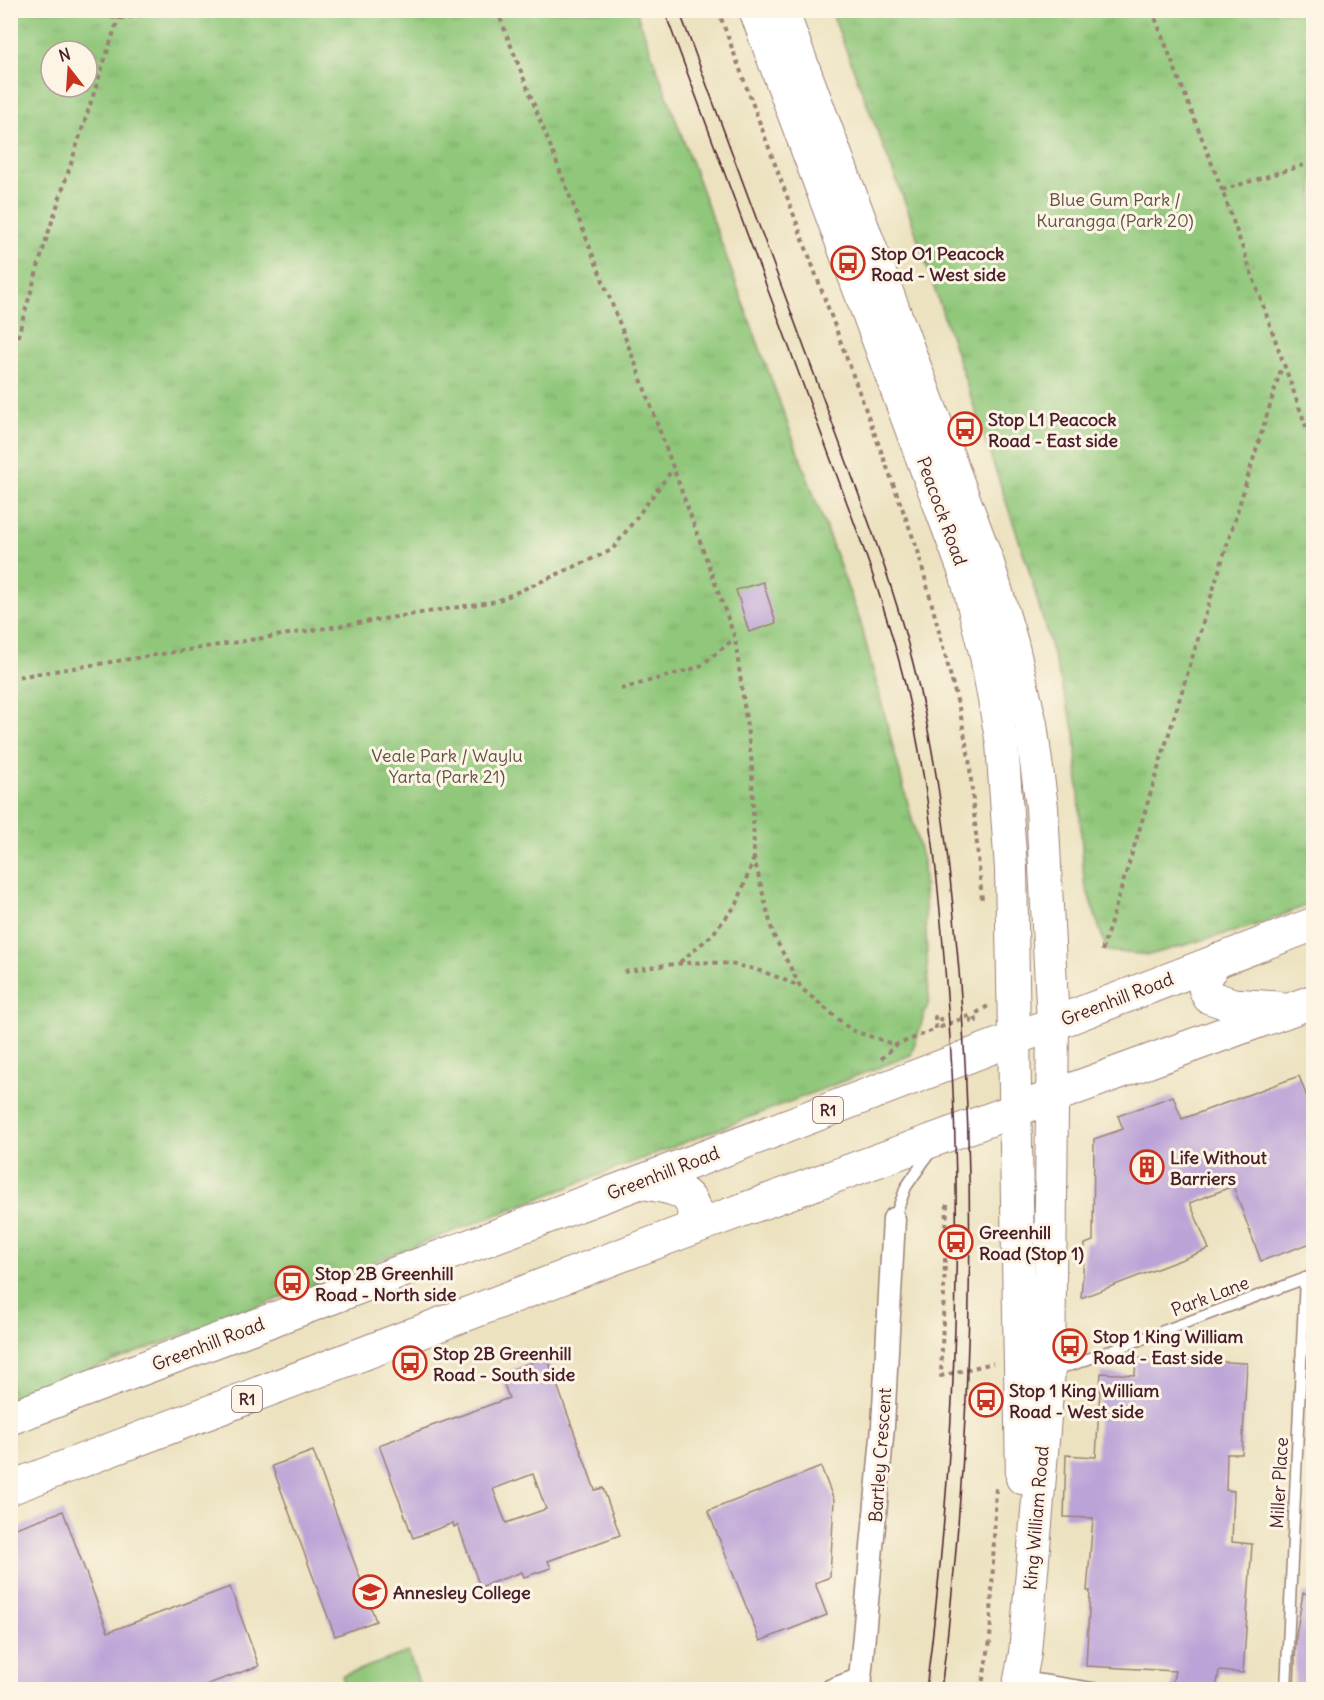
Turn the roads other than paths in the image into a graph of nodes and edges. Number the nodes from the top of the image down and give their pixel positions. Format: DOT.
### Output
graph roads {
  1 [pos="755,10"];
  2 [pos="782,10"];
  3 [pos="1314,924"];
  4 [pos="1218,960"];
  5 [pos="1302,1005"];
  6 [pos="1053,1024"];
  7 [pos="1015,1037"];
  8 [pos="1053,1096"];
  9 [pos="1016,1110"];
  10 [pos="942,1137"];
  11 [pos="640,1182"];
  12 [pos="894,1219"];
  13 [pos="693,1228"];
  14 [pos="1309,1276"];
  15 [pos="1049,1370"];
  16 [pos="10,1418"];
  17 [pos="10,1488"];
  18 [pos="1021,1673"];
  19 [pos="860,1684"];
  20 [pos="832,1689"];
  21 [pos="1106,1689"];
  22 [pos="1286,1689"];
  1 -- 7 [label="main road, Peacock Road"];
  2 -- 6 [label="main road, Peacock Road"];
  3 -- 4 [label="highway, Greenhill Road / R1"];
  4 -- 5 [label="highway"];
  4 -- 6 [label="highway, Greenhill Road / R1"];
  5 -- 8 [label="highway, R1"];
  6 -- 7 [label="highway, Greenhill Road / R1"];
  6 -- 8 [label="main road, King William Road"];
  7 -- 9 [label="main road, King William Road"];
  7 -- 11 [label="highway, Greenhill Road / R1"];
  8 -- 9 [label="highway, R1"];
  8 -- 15 [label="main road, King William Road"];
  9 -- 10 [label="highway, R1"];
  9 -- 18 [label="main road, King William Road"];
  10 -- 12 [label="lane"];
  10 -- 13 [label="highway, R1"];
  11 -- 13 [label="highway"];
  11 -- 16 [label="highway, Greenhill Road / R1"];
  12 -- 19 [label="street, Bartley Crescent"];
  13 -- 17 [label="highway, R1"];
  14 -- 15 [label="lane, Park Lane"];
  14 -- 22 [label="lane, Miller Place"];
  15 -- 18 [label="main road, King William Road"];
  18 -- 21 [label="lane"];
  19 -- 20 [label="street"];
}
